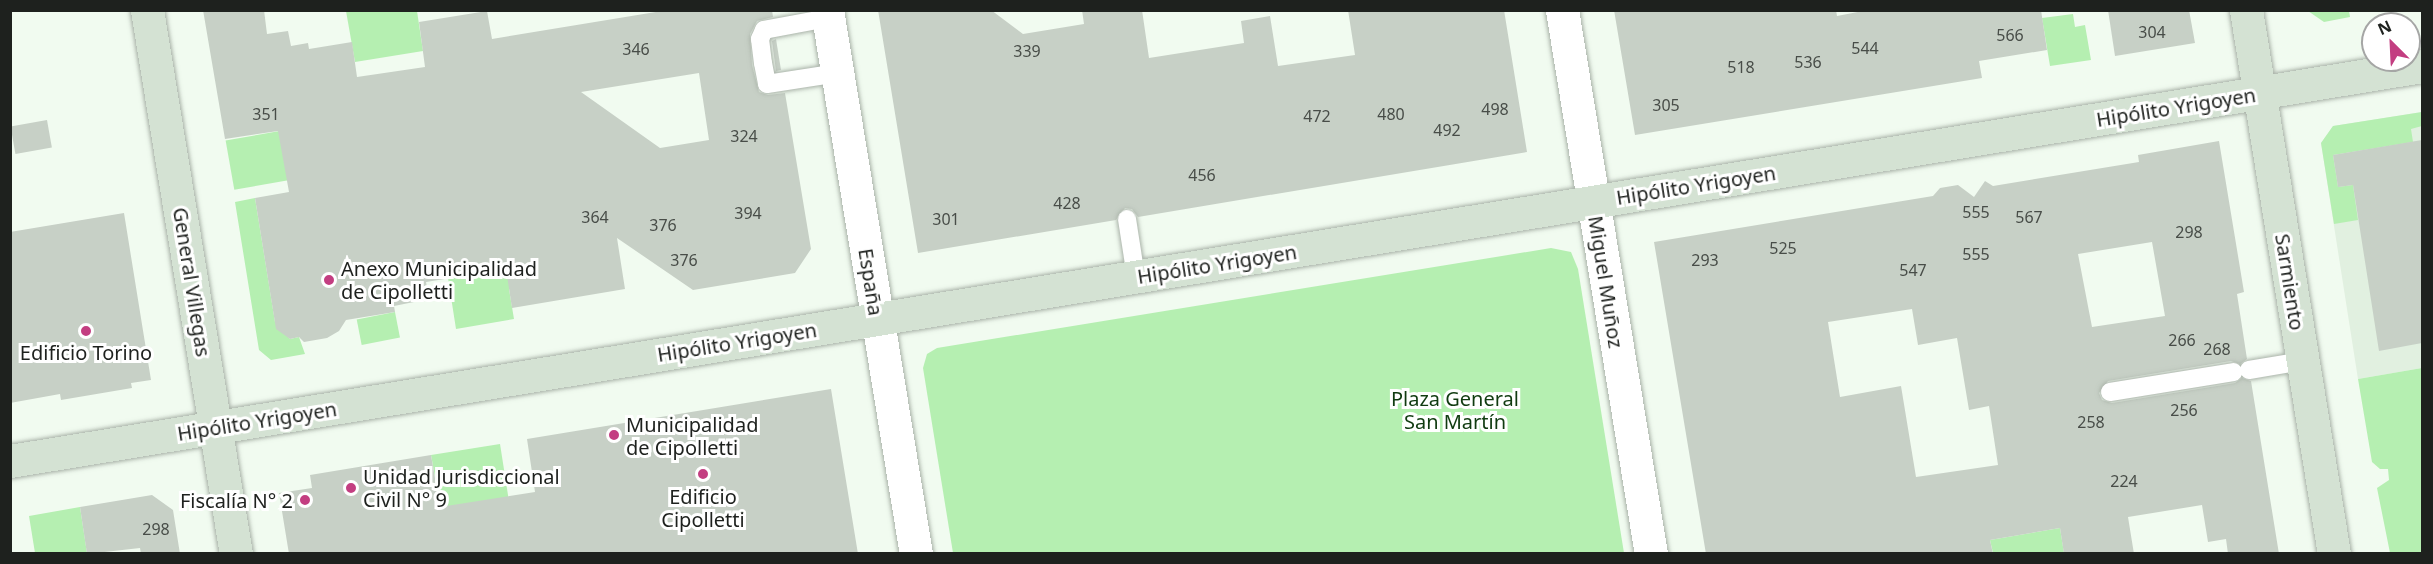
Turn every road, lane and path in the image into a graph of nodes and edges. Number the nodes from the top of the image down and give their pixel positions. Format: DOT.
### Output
graph roads {
  1 [pos="147,10"];
  2 [pos="1562,10"];
  3 [pos="2246,10"];
  4 [pos="828,14"];
  5 [pos="2422,66"];
  6 [pos="838,73"];
  7 [pos="2259,93"];
  8 [pos="1593,202"];
  9 [pos="1127,219"];
  10 [pos="1136,277"];
  11 [pos="878,319"];
  12 [pos="2303,361"];
  13 [pos="2110,392"];
  14 [pos="216,428"];
  15 [pos="10,461"];
  16 [pos="236,554"];
  17 [pos="916,554"];
  18 [pos="1651,554"];
  19 [pos="2334,554"];
  1 -- 14 [label="street, General Villegas"];
  2 -- 8 [label="street, Miguel Muñoz"];
  3 -- 7 [label="street, Sarmiento"];
  4 -- 6 [label="street, España"];
  4 -- 6 [label="lane"];
  5 -- 7 [label="street, Hipólito Yrigoyen"];
  6 -- 11 [label="street, España"];
  7 -- 8 [label="street, Hipólito Yrigoyen"];
  7 -- 12 [label="street, Sarmiento"];
  8 -- 10 [label="street, Hipólito Yrigoyen"];
  8 -- 18 [label="street, Miguel Muñoz"];
  9 -- 10 [label="lane"];
  10 -- 11 [label="street, Hipólito Yrigoyen"];
  11 -- 14 [label="street, Hipólito Yrigoyen"];
  11 -- 17 [label="street, España"];
  12 -- 13 [label="lane"];
  12 -- 19 [label="street, Sarmiento"];
  14 -- 15 [label="street, Hipólito Yrigoyen"];
  14 -- 16 [label="street, General Villegas"];
}
